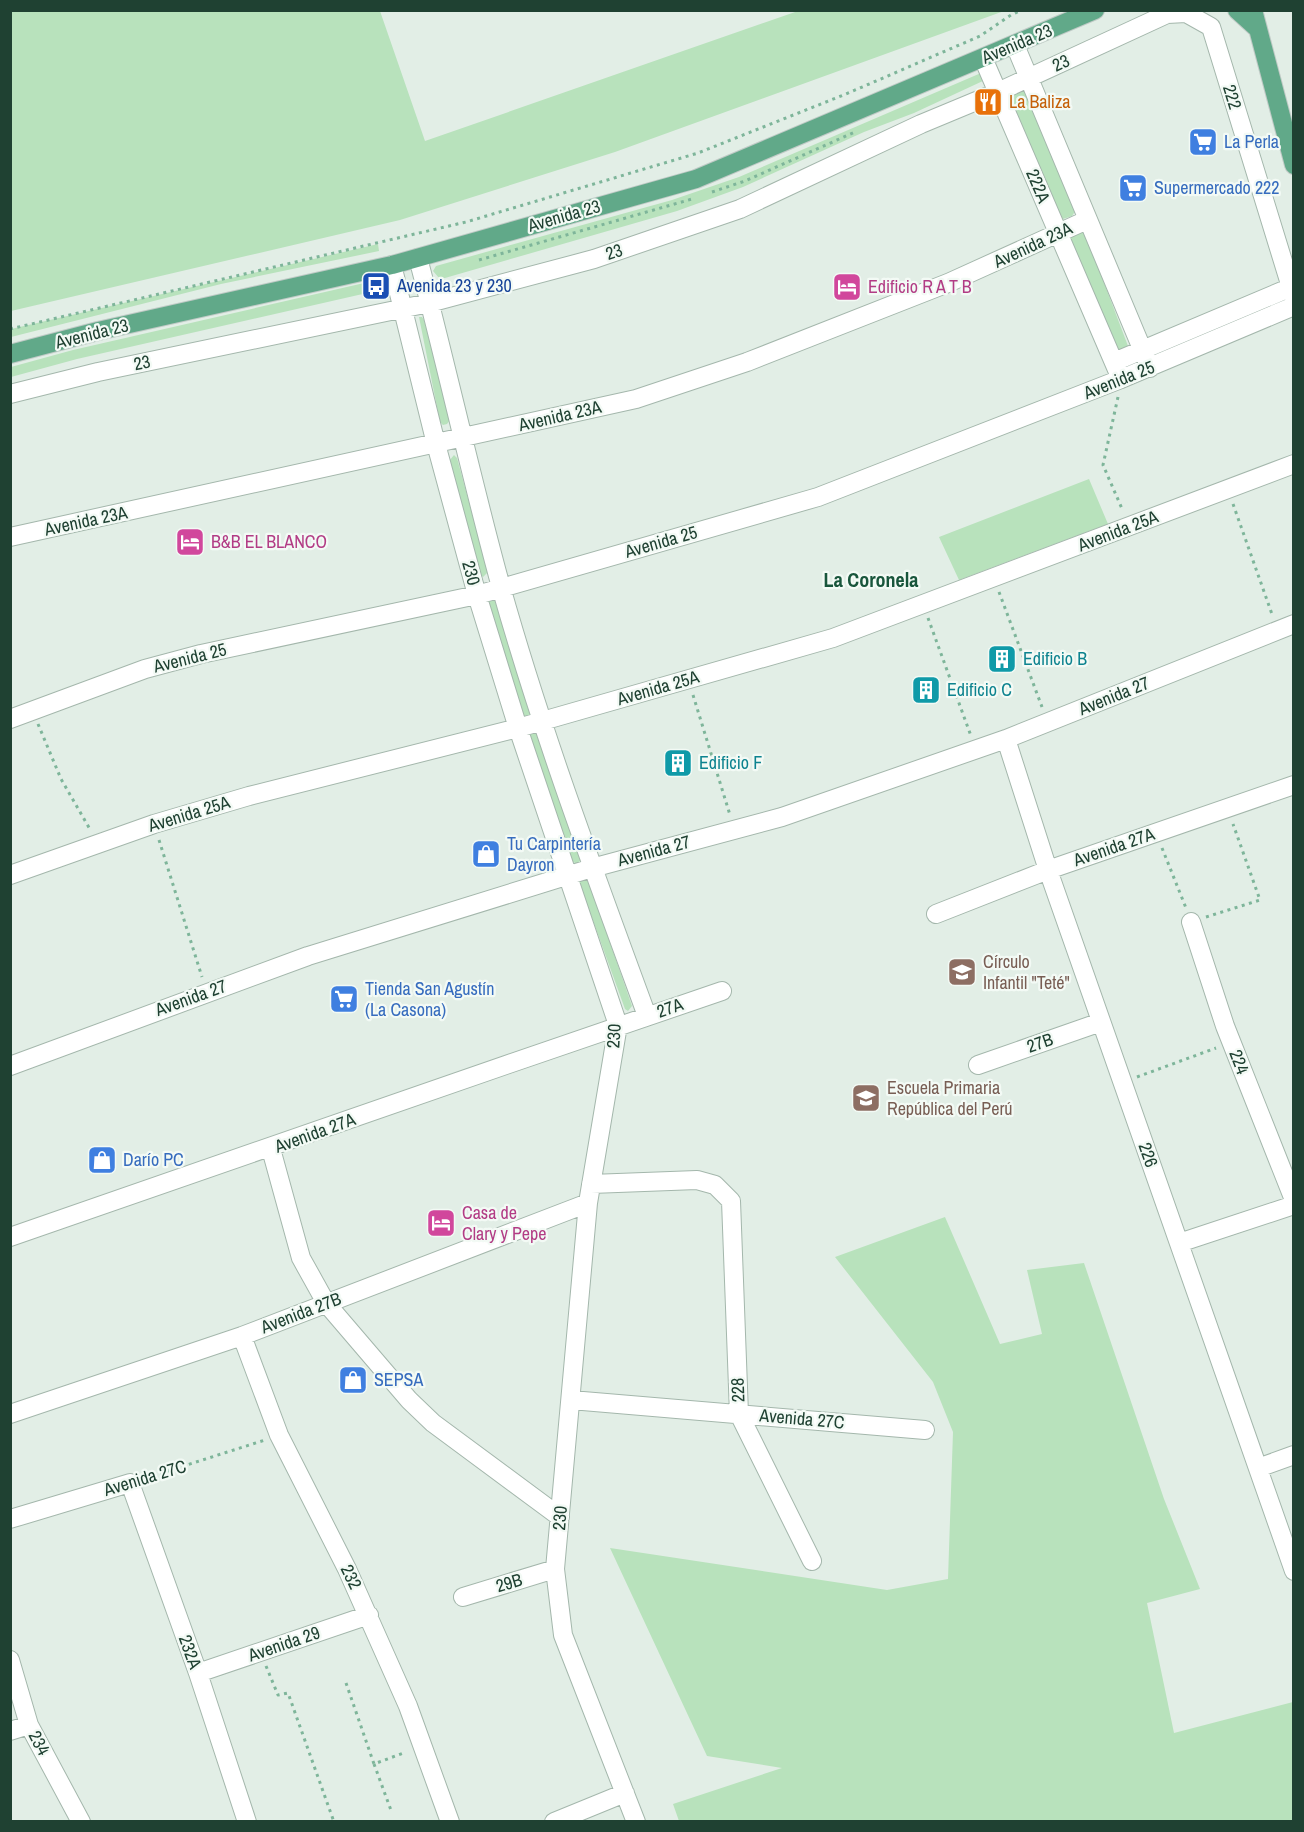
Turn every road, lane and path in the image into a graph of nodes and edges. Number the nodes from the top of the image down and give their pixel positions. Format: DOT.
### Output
graph roads {
  1 [pos="1022,10"];
  2 [pos="1095,10"];
  3 [pos="1237,10"];
  4 [pos="1253,10"];
  5 [pos="1262,10"];
  6 [pos="1186,13"];
  7 [pos="1258,29"];
  8 [pos="1015,45"];
  9 [pos="983,58"];
  10 [pos="1029,77"];
  11 [pos="998,92"];
  12 [pos="1293,165"];
  13 [pos="1087,220"];
  14 [pos="1059,234"];
  15 [pos="418,258"];
  16 [pos="392,265"];
  17 [pos="1292,290"];
  18 [pos="429,303"];
  19 [pos="1293,306"];
  20 [pos="403,307"];
  21 [pos="10,329"];
  22 [pos="10,354"];
  23 [pos="1146,359"];
  24 [pos="1114,362"];
  25 [pos="1121,379"];
  26 [pos="10,394"];
  27 [pos="462,438"];
  28 [pos="436,444"];
  29 [pos="1293,464"];
  30 [pos="1227,488"];
  31 [pos="1129,526"];
  32 [pos="10,537"];
  33 [pos="994,579"];
  34 [pos="501,588"];
  35 [pos="477,595"];
  36 [pos="923,605"];
  37 [pos="1286,628"];
  38 [pos="688,679"];
  39 [pos="33,711"];
  40 [pos="10,719"];
  41 [pos="542,721"];
  42 [pos="1048,723"];
  43 [pos="518,728"];
  44 [pos="1006,739"];
  45 [pos="975,749"];
  46 [pos="1293,785"];
  47 [pos="1227,808"];
  48 [pos="154,824"];
  49 [pos="735,830"];
  50 [pos="1156,833"];
  51 [pos="95,844"];
  52 [pos="592,868"];
  53 [pos="1048,870"];
  54 [pos="10,875"];
  55 [pos="569,875"];
  56 [pos="936,914"];
  57 [pos="1191,922"];
  58 [pos="722,991"];
  59 [pos="207,993"];
  60 [pos="647,1016"];
  61 [pos="1101,1022"];
  62 [pos="618,1025"];
  63 [pos="1228,1034"];
  64 [pos="978,1065"];
  65 [pos="10,1066"];
  66 [pos="1123,1082"];
  67 [pos="271,1149"];
  68 [pos="591,1184"];
  69 [pos="1293,1200"];
  70 [pos="588,1203"];
  71 [pos="1293,1204"];
  72 [pos="10,1237"];
  73 [pos="1179,1243"];
  74 [pos="326,1303"];
  75 [pos="242,1336"];
  76 [pos="571,1400"];
  77 [pos="10,1414"];
  78 [pos="739,1414"];
  79 [pos="925,1430"];
  80 [pos="279,1435"];
  81 [pos="1293,1455"];
  82 [pos="1258,1468"];
  83 [pos="130,1483"];
  84 [pos="560,1517"];
  85 [pos="10,1518"];
  86 [pos="812,1561"];
  87 [pos="555,1569"];
  88 [pos="1293,1571"];
  89 [pos="464,1597"];
  90 [pos="369,1616"];
  91 [pos="260,1652"];
  92 [pos="10,1660"];
  93 [pos="198,1673"];
  94 [pos="346,1683"];
  95 [pos="29,1725"];
  96 [pos="10,1731"];
  97 [pos="422,1747"];
  98 [pos="374,1764"];
  99 [pos="625,1793"];
  100 [pos="392,1812"];
  101 [pos="81,1821"];
  102 [pos="247,1821"];
  103 [pos="334,1821"];
  104 [pos="450,1821"];
  105 [pos="554,1821"];
  106 [pos="636,1821"];
  1 -- 21 [label="path"];
  2 -- 8 [label="main road, Avenida 23"];
  3 -- 7 [label="main road"];
  4 -- 7 [label="main road"];
  5 -- 7 [label="main road"];
  6 -- 10 [label="street, 23"];
  6 -- 17 [label="street, 222"];
  7 -- 12 [label="main road"];
  8 -- 9 [label="main road, Avenida 23"];
  8 -- 10 [label="street, 222A"];
  9 -- 11 [label="street, 222A"];
  9 -- 15 [label="main road, Avenida 23"];
  10 -- 11 [label="street, 23"];
  10 -- 13 [label="street, 222A"];
  11 -- 14 [label="street, 222A"];
  11 -- 18 [label="street, 23"];
  13 -- 14 [label="street, Avenida 23A"];
  13 -- 23 [label="street, 222A"];
  14 -- 24 [label="street, 222A"];
  14 -- 27 [label="street, Avenida 23A"];
  15 -- 16 [label="main road, Avenida 23"];
  15 -- 18 [label="street, 230"];
  16 -- 20 [label="street, 230"];
  16 -- 22 [label="main road, Avenida 23"];
  17 -- 23 [label="street, Avenida 25"];
  18 -- 20 [label="street, 23"];
  18 -- 27 [label="street, 230"];
  19 -- 23 [label="street, Avenida 25"];
  20 -- 26 [label="street, 23"];
  20 -- 28 [label="street, 230"];
  23 -- 24 [label="street, Avenida 25"];
  23 -- 25 [label="street, Avenida 25"];
  24 -- 25 [label="street, 222A"];
  25 -- 31 [label="path"];
  25 -- 34 [label="street, Avenida 25"];
  27 -- 28 [label="street, Avenida 23A"];
  27 -- 34 [label="street, 230"];
  28 -- 32 [label="street, Avenida 23A"];
  28 -- 35 [label="street, 230"];
  29 -- 30 [label="street, Avenida 25A"];
  30 -- 31 [label="street, Avenida 25A"];
  30 -- 37 [label="path"];
  31 -- 33 [label="street, Avenida 25A"];
  33 -- 36 [label="street, Avenida 25A"];
  33 -- 42 [label="path"];
  34 -- 35 [label="street, Avenida 25"];
  34 -- 41 [label="street, 230"];
  35 -- 39 [label="street, Avenida 25"];
  35 -- 43 [label="street, 230"];
  36 -- 38 [label="street, Avenida 25A"];
  36 -- 45 [label="path"];
  37 -- 42 [label="street, Avenida 27"];
  38 -- 41 [label="street, Avenida 25A"];
  38 -- 49 [label="path"];
  39 -- 40 [label="street, Avenida 25"];
  39 -- 51 [label="path"];
  41 -- 43 [label="street, Avenida 25A"];
  41 -- 52 [label="street, 230"];
  42 -- 44 [label="street, Avenida 27"];
  43 -- 48 [label="street, Avenida 25A"];
  43 -- 55 [label="street, 230"];
  44 -- 45 [label="street, Avenida 27"];
  44 -- 53 [label="street, 226"];
  45 -- 49 [label="street, Avenida 27"];
  46 -- 47 [label="street, Avenida 27A"];
  47 -- 50 [label="street, Avenida 27A"];
  47 -- 57 [label="path"];
  48 -- 51 [label="street, Avenida 25A"];
  48 -- 59 [label="path"];
  49 -- 52 [label="street, Avenida 27"];
  50 -- 53 [label="street, Avenida 27A"];
  50 -- 57 [label="path"];
  51 -- 54 [label="street, Avenida 25A"];
  52 -- 55 [label="street, Avenida 27"];
  52 -- 60 [label="street, 230"];
  53 -- 56 [label="street, Avenida 27A"];
  53 -- 61 [label="street, 226"];
  55 -- 59 [label="street, Avenida 27"];
  55 -- 62 [label="street, 230"];
  57 -- 63 [label="street, 224"];
  58 -- 60 [label="street, 27A"];
  59 -- 65 [label="street, Avenida 27"];
  60 -- 62 [label="street, 27A"];
  61 -- 64 [label="street, 27B"];
  61 -- 66 [label="street, 226"];
  62 -- 67 [label="street, Avenida 27A"];
  62 -- 68 [label="street, 230"];
  63 -- 66 [label="path"];
  63 -- 69 [label="street, 224"];
  66 -- 73 [label="street, 226"];
  67 -- 72 [label="street, Avenida 27A"];
  67 -- 74 [label="street"];
  68 -- 70 [label="street, 230"];
  68 -- 78 [label="street, 228"];
  70 -- 74 [label="street, Avenida 27B"];
  70 -- 76 [label="street, 230"];
  71 -- 73 [label="street"];
  73 -- 82 [label="street, 226"];
  74 -- 75 [label="street, Avenida 27B"];
  74 -- 84 [label="street"];
  75 -- 77 [label="street, Avenida 27B"];
  75 -- 80 [label="street, 232"];
  76 -- 78 [label="street, Avenida 27C"];
  76 -- 84 [label="street, 230"];
  78 -- 79 [label="street, Avenida 27C"];
  78 -- 86 [label="street, 228"];
  80 -- 83 [label="path, Avenida 27C"];
  80 -- 90 [label="street, 232"];
  81 -- 82 [label="street"];
  82 -- 88 [label="street, 226"];
  83 -- 85 [label="street, Avenida 27C"];
  83 -- 93 [label="street, 232A"];
  84 -- 87 [label="street, 230"];
  87 -- 89 [label="street, 29B"];
  87 -- 99 [label="street, 230"];
  90 -- 91 [label="street, Avenida 29"];
  90 -- 97 [label="street, 232"];
  91 -- 93 [label="street, Avenida 29"];
  91 -- 103 [label="path"];
  92 -- 95 [label="street, 234"];
  93 -- 102 [label="street, 232A"];
  94 -- 98 [label="path"];
  95 -- 96 [label="street"];
  95 -- 101 [label="street, 234"];
  97 -- 98 [label="path"];
  97 -- 104 [label="street, 232"];
  98 -- 100 [label="path"];
  99 -- 105 [label="street"];
  99 -- 106 [label="street, 230"];
}
